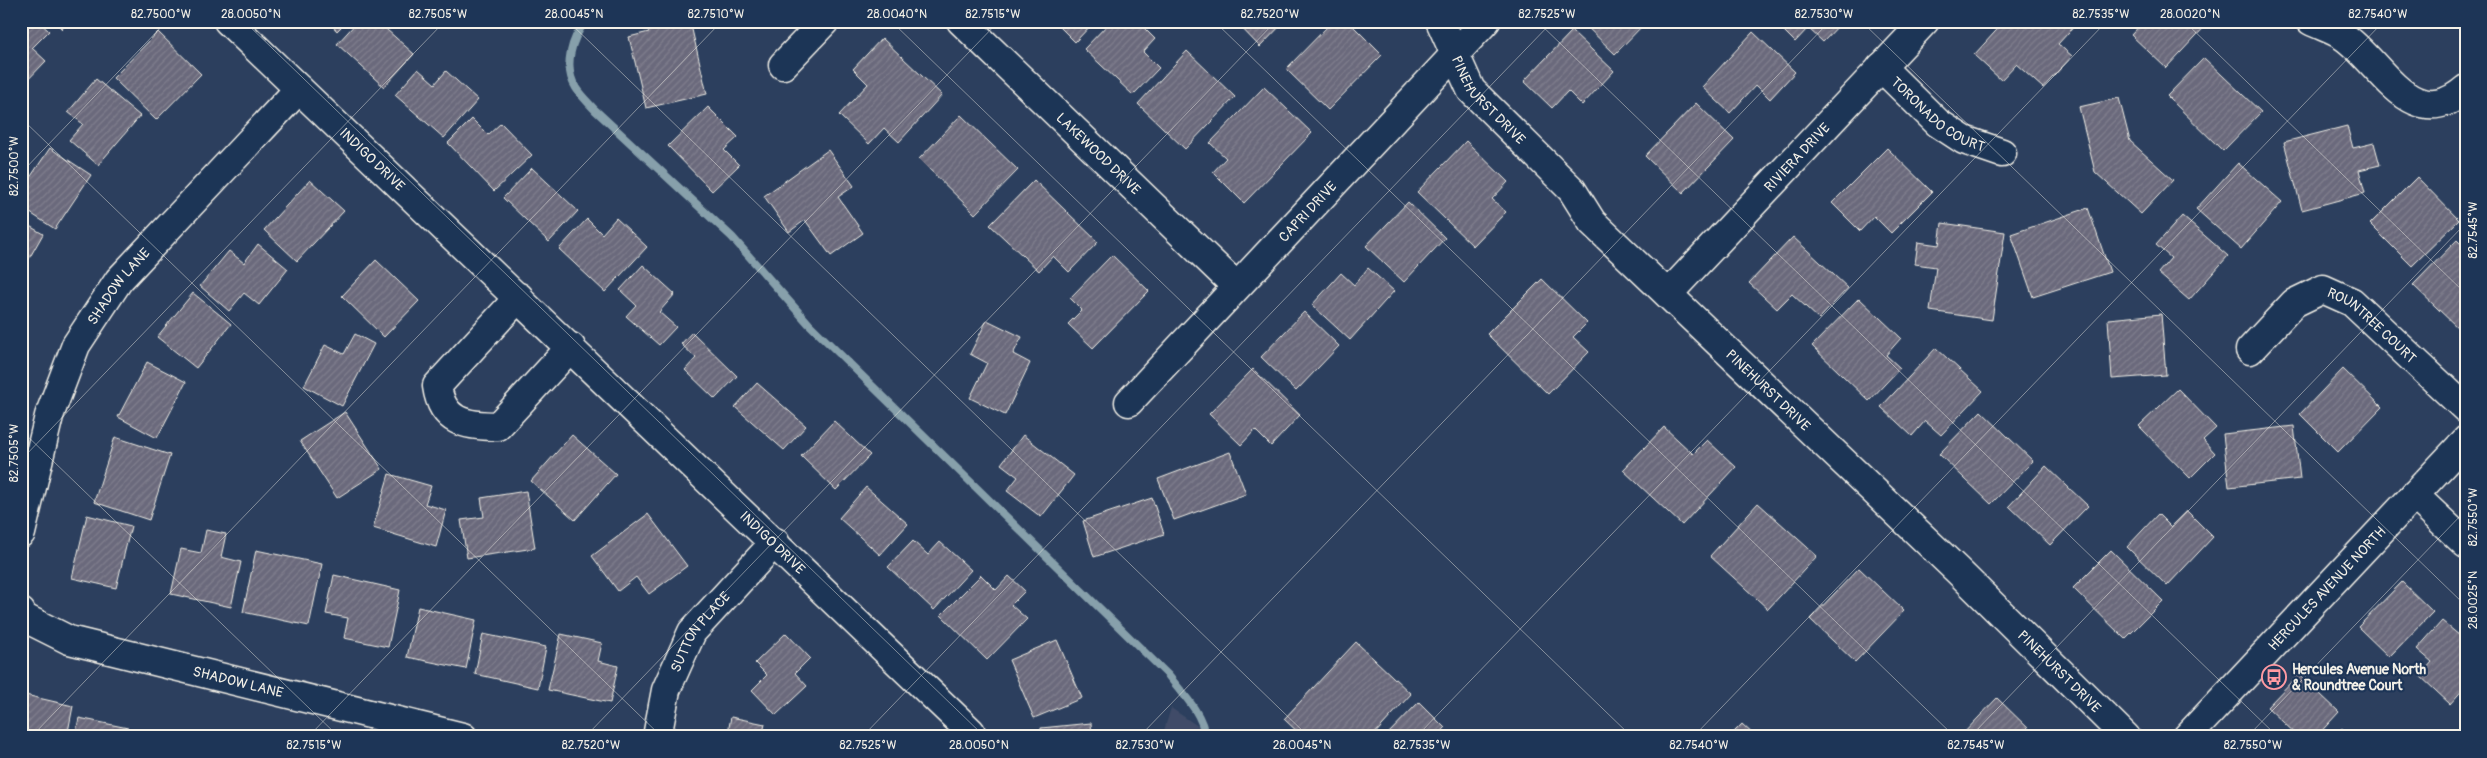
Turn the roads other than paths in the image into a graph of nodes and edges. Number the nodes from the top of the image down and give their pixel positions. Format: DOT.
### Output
graph roads {
  1 [pos="228,21"];
  2 [pos="825,21"];
  3 [pos="961,21"];
  4 [pos="1440,21"];
  5 [pos="1486,21"];
  6 [pos="1924,21"];
  7 [pos="2311,21"];
  8 [pos="1455,54"];
  9 [pos="783,65"];
  10 [pos="1881,67"];
  11 [pos="299,88"];
  12 [pos="2466,90"];
  13 [pos="2002,153"];
  14 [pos="1236,286"];
  15 [pos="1668,294"];
  16 [pos="519,297"];
  17 [pos="570,348"];
  18 [pos="2250,350"];
  19 [pos="1129,402"];
  20 [pos="2466,409"];
  21 [pos="2466,440"];
  22 [pos="2414,495"];
  23 [pos="21,533"];
  24 [pos="775,542"];
  25 [pos="2466,544"];
  26 [pos="21,612"];
  27 [pos="2189,736"];
  28 [pos="463,737"];
  29 [pos="657,737"];
  30 [pos="972,737"];
  31 [pos="2126,737"];
  1 -- 11 [label="street, INDIGO DRIVE"];
  2 -- 9 [label="street"];
  3 -- 14 [label="street, LAKEWOOD DRIVE"];
  4 -- 8 [label="street, PINEHURST DRIVE"];
  5 -- 8 [label="street, CAPRI DRIVE"];
  6 -- 10 [label="street, RIVIERA DRIVE"];
  7 -- 12 [label="street"];
  8 -- 14 [label="street, CAPRI DRIVE"];
  8 -- 15 [label="street, PINEHURST DRIVE"];
  10 -- 13 [label="street, TORONADO COURT"];
  10 -- 15 [label="street, RIVIERA DRIVE"];
  11 -- 16 [label="street, INDIGO DRIVE"];
  11 -- 23 [label="street, SHADOW LANE"];
  14 -- 19 [label="street, CAPRI DRIVE"];
  15 -- 31 [label="street, PINEHURST DRIVE"];
  16 -- 17 [label="street, INDIGO DRIVE"];
  16 -- 17 [label="street"];
  17 -- 24 [label="street, INDIGO DRIVE"];
  18 -- 20 [label="street, ROUNTREE COURT"];
  21 -- 22 [label="street, HERCULES AVENUE NORTH"];
  22 -- 25 [label="street"];
  22 -- 27 [label="street, HERCULES AVENUE NORTH"];
  24 -- 29 [label="street, SUTTON PLACE"];
  24 -- 30 [label="street, INDIGO DRIVE"];
  26 -- 28 [label="street, SHADOW LANE"];
}
